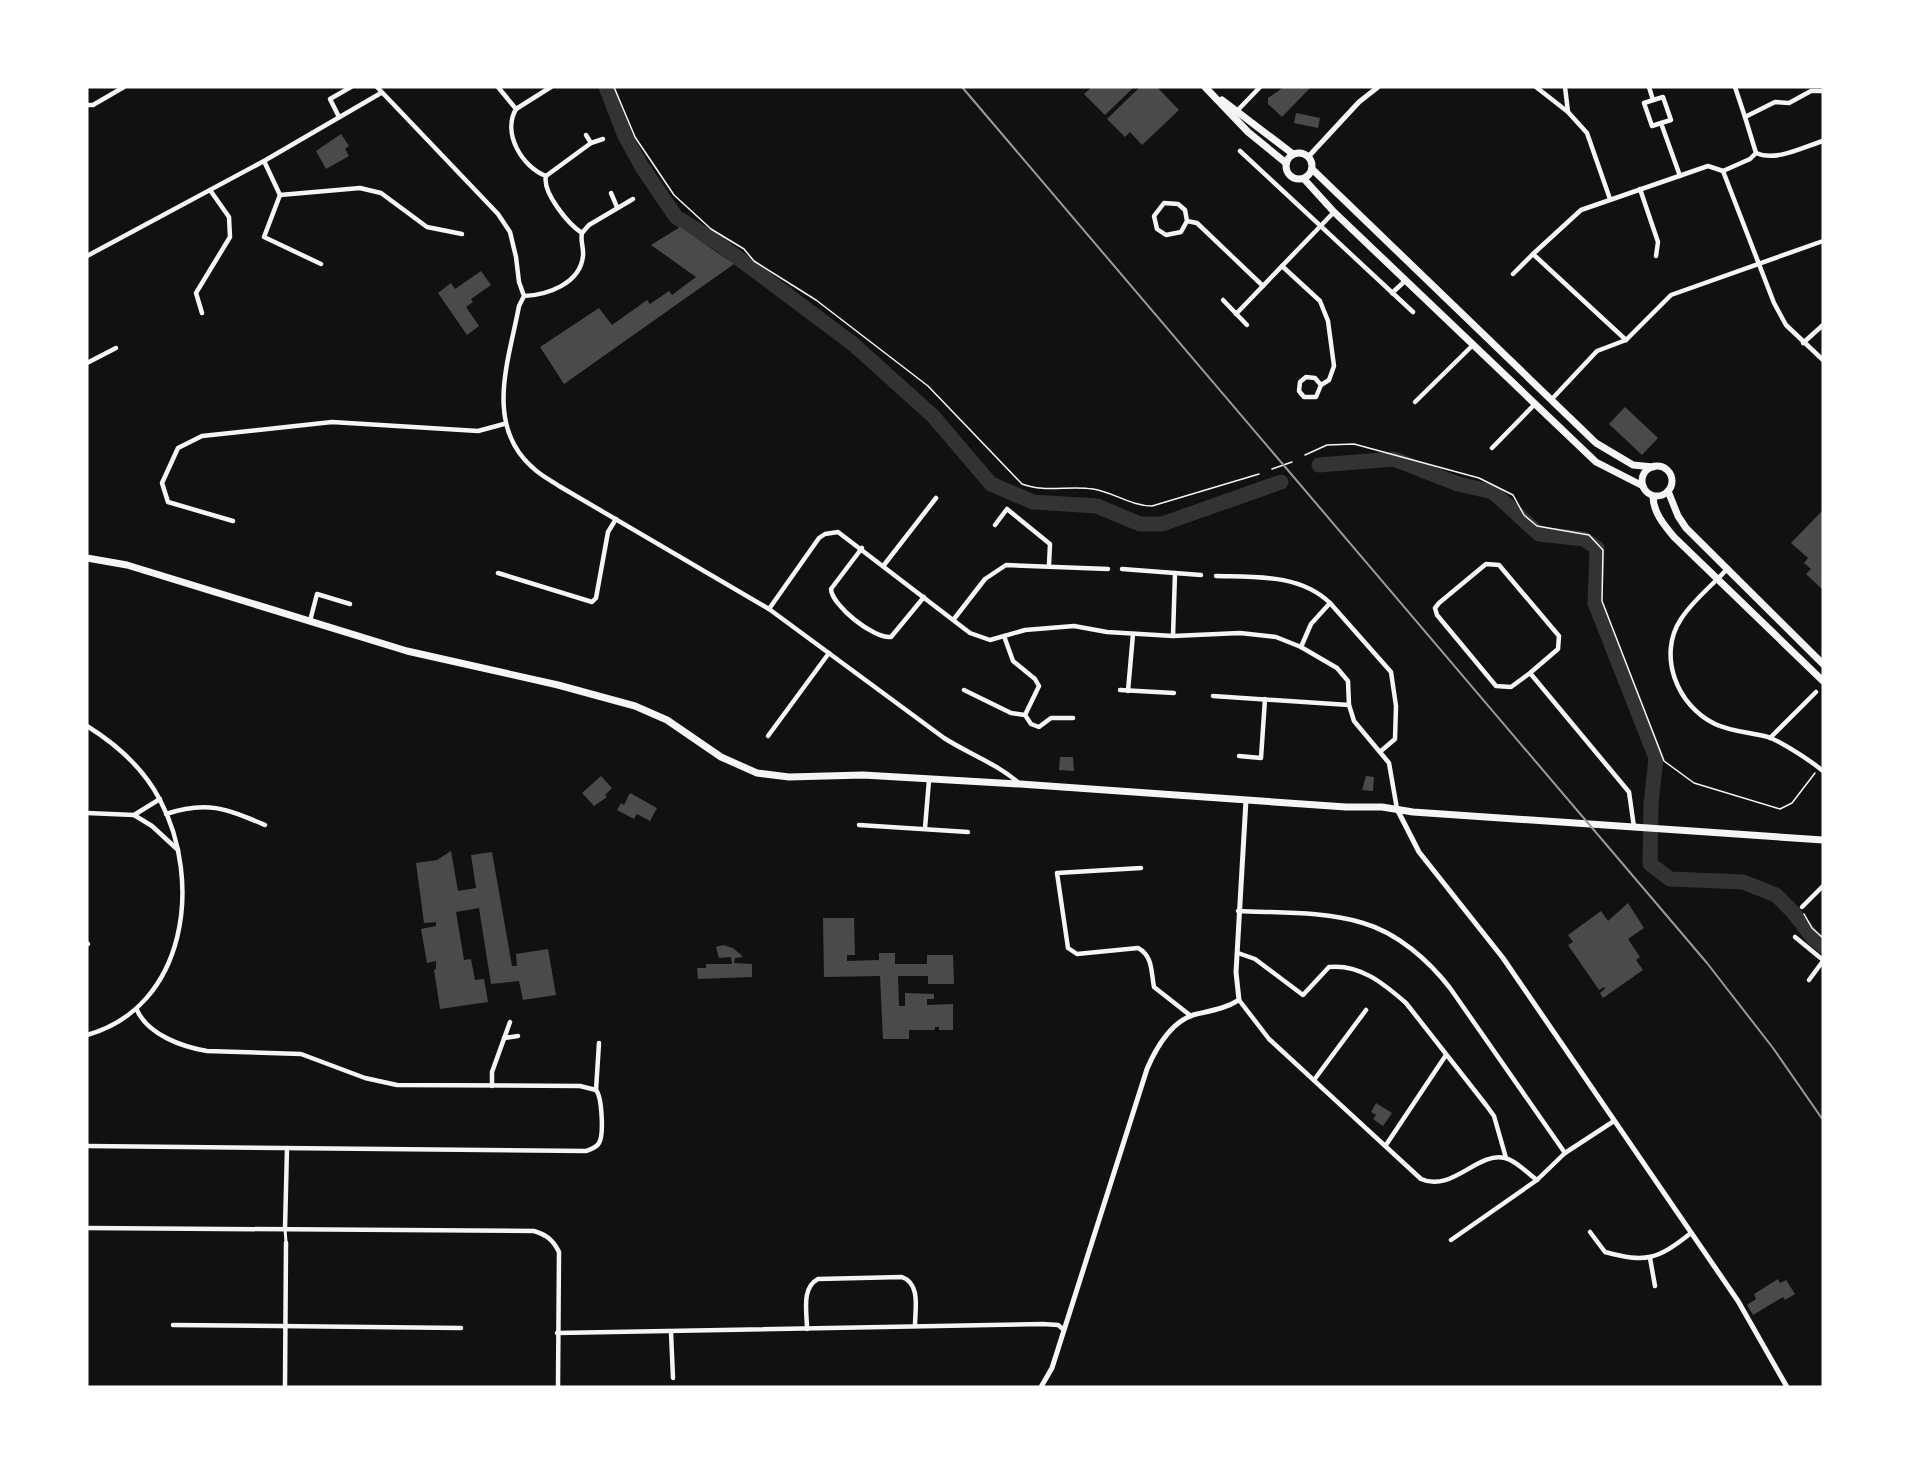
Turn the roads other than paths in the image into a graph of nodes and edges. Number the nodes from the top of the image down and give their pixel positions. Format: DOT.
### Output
graph roads {
  1 [pos="124,87"];
  2 [pos="351,87"];
  3 [pos="377,87"];
  4 [pos="498,87"];
  5 [pos="551,87"];
  6 [pos="1205,87"];
  7 [pos="1260,87"];
  8 [pos="1378,87"];
  9 [pos="1536,87"];
  10 [pos="1565,87"];
  11 [pos="1649,87"];
  12 [pos="1735,87"];
  13 [pos="1823,91"];
  14 [pos="381,93"];
  15 [pos="1653,100"];
  16 [pos="87,105"];
  17 [pos="516,109"];
  18 [pos="1237,111"];
  19 [pos="1568,112"];
  20 [pos="339,117"];
  21 [pos="1745,117"];
  22 [pos="1661,123"];
  23 [pos="586,135"];
  24 [pos="603,139"];
  25 [pos="1823,141"];
  26 [pos="591,143"];
  27 [pos="1240,151"];
  28 [pos="1756,153"];
  29 [pos="1293,154"];
  30 [pos="1308,157"];
  31 [pos="264,161"];
  32 [pos="1286,163"];
  33 [pos="1312,169"];
  34 [pos="1723,171"];
  35 [pos="546,176"];
  36 [pos="1680,176"];
  37 [pos="1304,178"];
  38 [pos="1640,189"];
  39 [pos="210,190"];
  40 [pos="611,193"];
  41 [pos="280,195"];
  42 [pos="633,198"];
  43 [pos="1610,199"];
  44 [pos="617,207"];
  45 [pos="1334,212"];
  46 [pos="1187,221"];
  47 [pos="1320,226"];
  48 [pos="582,232"];
  49 [pos="462,234"];
  50 [pos="1823,241"];
  51 [pos="1533,254"];
  52 [pos="87,256"];
  53 [pos="1656,256"];
  54 [pos="321,264"];
  55 [pos="1758,264"];
  56 [pos="1282,266"];
  57 [pos="1514,274"];
  58 [pos="1406,280"];
  59 [pos="1263,286"];
  60 [pos="1392,293"];
  61 [pos="524,296"];
  62 [pos="1223,300"];
  63 [pos="1413,312"];
  64 [pos="201,314"];
  65 [pos="1236,314"];
  66 [pos="1247,325"];
  67 [pos="1823,325"];
  68 [pos="1626,340"];
  69 [pos="1803,343"];
  70 [pos="1474,344"];
  71 [pos="116,348"];
  72 [pos="1823,360"];
  73 [pos="87,363"];
  74 [pos="1321,386"];
  75 [pos="1551,399"];
  76 [pos="1415,402"];
  77 [pos="1535,404"];
  78 [pos="504,424"];
  79 [pos="1492,448"];
  80 [pos="1653,467"];
  81 [pos="1643,486"];
  82 [pos="1668,491"];
  83 [pos="1653,496"];
  84 [pos="936,498"];
  85 [pos="616,519"];
  86 [pos="233,521"];
  87 [pos="995,525"];
  88 [pos="862,548"];
  89 [pos="87,558"];
  90 [pos="884,565"];
  91 [pos="1049,565"];
  92 [pos="1108,568"];
  93 [pos="1728,568"];
  94 [pos="1122,570"];
  95 [pos="498,573"];
  96 [pos="1175,573"];
  97 [pos="1201,574"];
  98 [pos="1216,576"];
  99 [pos="1719,578"];
  100 [pos="924,597"];
  101 [pos="1330,603"];
  102 [pos="350,604"];
  103 [pos="769,609"];
  104 [pos="954,619"];
  105 [pos="310,621"];
  106 [pos="1133,634"];
  107 [pos="1004,636"];
  108 [pos="1173,636"];
  109 [pos="1301,647"];
  110 [pos="829,653"];
  111 [pos="1822,660"];
  112 [pos="1530,673"];
  113 [pos="1823,681"];
  114 [pos="964,690"];
  115 [pos="1120,690"];
  116 [pos="1128,691"];
  117 [pos="1815,692"];
  118 [pos="1174,693"];
  119 [pos="1213,696"];
  120 [pos="1265,699"];
  121 [pos="1349,705"];
  122 [pos="1025,715"];
  123 [pos="1073,718"];
  124 [pos="87,726"];
  125 [pos="768,736"];
  126 [pos="1770,738"];
  127 [pos="1381,751"];
  128 [pos="1239,756"];
  129 [pos="1821,770"];
  130 [pos="929,780"];
  131 [pos="1020,784"];
  132 [pos="160,799"];
  133 [pos="1246,800"];
  134 [pos="1397,809"];
  135 [pos="87,813"];
  136 [pos="166,814"];
  137 [pos="134,815"];
  138 [pos="265,825"];
  139 [pos="859,825"];
  140 [pos="1634,827"];
  141 [pos="926,828"];
  142 [pos="968,832"];
  143 [pos="1823,840"];
  144 [pos="178,850"];
  145 [pos="1141,868"];
  146 [pos="1823,886"];
  147 [pos="1802,907"];
  148 [pos="1238,911"];
  149 [pos="1796,937"];
  150 [pos="1238,953"];
  151 [pos="1823,961"];
  152 [pos="1809,980"];
  153 [pos="1239,1000"];
  154 [pos="1366,1010"];
  155 [pos="136,1011"];
  156 [pos="1191,1016"];
  157 [pos="510,1022"];
  158 [pos="87,1035"];
  159 [pos="518,1036"];
  160 [pos="504,1038"];
  161 [pos="599,1042"];
  162 [pos="1446,1055"];
  163 [pos="1314,1080"];
  164 [pos="492,1086"];
  165 [pos="596,1090"];
  166 [pos="1614,1121"];
  167 [pos="1386,1145"];
  168 [pos="87,1146"];
  169 [pos="287,1148"];
  170 [pos="1565,1153"];
  171 [pos="1506,1158"];
  172 [pos="1537,1180"];
  173 [pos="87,1228"];
  174 [pos="285,1229"];
  175 [pos="1590,1232"];
  176 [pos="1691,1233"];
  177 [pos="1451,1240"];
  178 [pos="285,1243"];
  179 [pos="1650,1258"];
  180 [pos="1655,1286"];
  181 [pos="173,1325"];
  182 [pos="285,1325"];
  183 [pos="915,1326"];
  184 [pos="461,1328"];
  185 [pos="807,1329"];
  186 [pos="1063,1329"];
  187 [pos="671,1332"];
  188 [pos="557,1333"];
  189 [pos="673,1378"];
  190 [pos="285,1387"];
  191 [pos="558,1387"];
  192 [pos="1041,1387"];
  193 [pos="1787,1387"];
  1 -- 16 [label="street"];
  2 -- 20 [label="street"];
  3 -- 14 [label="street"];
  4 -- 17 [label="street"];
  5 -- 17 [label="street"];
  6 -- 18 [label="main road"];
  6 -- 32 [label="main road"];
  7 -- 18 [label="street"];
  8 -- 30 [label="street"];
  9 -- 19 [label="street"];
  10 -- 19 [label="street"];
  11 -- 15 [label="street"];
  12 -- 21 [label="street"];
  13 -- 21 [label="street"];
  14 -- 20 [label="street"];
  14 -- 61 [label="street"];
  15 -- 22 [label="street"];
  15 -- 22 [label="street"];
  17 -- 35 [label="street"];
  18 -- 29 [label="main road"];
  19 -- 43 [label="street"];
  20 -- 31 [label="street"];
  21 -- 28 [label="street"];
  22 -- 36 [label="street"];
  23 -- 26 [label="street"];
  24 -- 26 [label="street"];
  25 -- 28 [label="street"];
  26 -- 35 [label="street"];
  27 -- 47 [label="street"];
  28 -- 34 [label="street"];
  29 -- 30 [label="main road"];
  29 -- 32 [label="main road"];
  30 -- 33 [label="main road"];
  31 -- 39 [label="street"];
  31 -- 41 [label="street"];
  32 -- 37 [label="main road"];
  33 -- 37 [label="main road"];
  33 -- 75 [label="main road"];
  34 -- 36 [label="street"];
  34 -- 55 [label="street"];
  35 -- 48 [label="street"];
  36 -- 38 [label="street"];
  37 -- 45 [label="main road"];
  38 -- 43 [label="street"];
  38 -- 53 [label="street"];
  39 -- 52 [label="street"];
  39 -- 64 [label="street"];
  40 -- 44 [label="street"];
  41 -- 49 [label="street"];
  41 -- 54 [label="street"];
  42 -- 44 [label="street"];
  43 -- 51 [label="street"];
  44 -- 48 [label="street"];
  45 -- 47 [label="street"];
  45 -- 58 [label="main road"];
  46 -- 46 [label="street"];
  46 -- 59 [label="street"];
  47 -- 56 [label="street"];
  47 -- 60 [label="street"];
  48 -- 61 [label="street"];
  50 -- 55 [label="street"];
  51 -- 57 [label="street"];
  51 -- 68 [label="street"];
  55 -- 68 [label="street"];
  55 -- 69 [label="street"];
  56 -- 59 [label="street"];
  56 -- 74 [label="street"];
  58 -- 60 [label="street"];
  58 -- 70 [label="main road"];
  59 -- 65 [label="street"];
  60 -- 63 [label="street"];
  61 -- 78 [label="street"];
  62 -- 65 [label="street"];
  65 -- 66 [label="street"];
  67 -- 69 [label="street"];
  68 -- 75 [label="street"];
  69 -- 72 [label="street"];
  70 -- 76 [label="street"];
  70 -- 77 [label="main road"];
  71 -- 73 [label="street"];
  74 -- 74 [label="street"];
  75 -- 80 [label="main road"];
  77 -- 79 [label="street"];
  77 -- 81 [label="main road"];
  78 -- 85 [label="street"];
  78 -- 86 [label="street"];
  80 -- 81 [label="main road"];
  80 -- 82 [label="main road"];
  81 -- 83 [label="main road"];
  82 -- 83 [label="main road"];
  82 -- 93 [label="main road"];
  83 -- 99 [label="main road"];
  84 -- 90 [label="street"];
  85 -- 95 [label="street"];
  85 -- 103 [label="street"];
  87 -- 91 [label="street"];
  88 -- 90 [label="street"];
  88 -- 100 [label="street"];
  88 -- 103 [label="street"];
  89 -- 105 [label="main road"];
  90 -- 100 [label="street"];
  91 -- 92 [label="street"];
  91 -- 104 [label="street"];
  93 -- 99 [label="street"];
  93 -- 111 [label="main road"];
  94 -- 96 [label="street"];
  96 -- 97 [label="street"];
  96 -- 108 [label="street"];
  98 -- 101 [label="street"];
  99 -- 113 [label="main road"];
  99 -- 126 [label="street"];
  100 -- 104 [label="street"];
  101 -- 109 [label="street"];
  101 -- 127 [label="street"];
  102 -- 105 [label="street"];
  103 -- 110 [label="street"];
  104 -- 107 [label="street"];
  105 -- 130 [label="main road"];
  106 -- 107 [label="street"];
  106 -- 108 [label="street"];
  106 -- 116 [label="street"];
  107 -- 122 [label="street"];
  108 -- 109 [label="street"];
  109 -- 121 [label="street"];
  110 -- 125 [label="street"];
  110 -- 131 [label="street"];
  112 -- 112 [label="street"];
  112 -- 140 [label="street"];
  114 -- 122 [label="street"];
  115 -- 116 [label="street"];
  116 -- 118 [label="street"];
  117 -- 126 [label="street"];
  119 -- 120 [label="street"];
  120 -- 121 [label="street"];
  120 -- 128 [label="street"];
  121 -- 127 [label="street"];
  122 -- 123 [label="street"];
  124 -- 132 [label="street"];
  126 -- 129 [label="street"];
  127 -- 134 [label="street"];
  130 -- 131 [label="main road"];
  130 -- 141 [label="street"];
  131 -- 133 [label="main road"];
  132 -- 136 [label="street"];
  132 -- 137 [label="street"];
  133 -- 134 [label="main road"];
  133 -- 148 [label="street"];
  134 -- 140 [label="main road"];
  134 -- 166 [label="street"];
  135 -- 137 [label="street"];
  136 -- 138 [label="street"];
  136 -- 144 [label="street"];
  137 -- 144 [label="street"];
  139 -- 141 [label="street"];
  140 -- 143 [label="main road"];
  141 -- 142 [label="street"];
  144 -- 155 [label="street"];
  145 -- 156 [label="street"];
  146 -- 147 [label="street"];
  148 -- 150 [label="street"];
  148 -- 170 [label="street"];
  149 -- 151 [label="street"];
  150 -- 153 [label="street"];
  150 -- 162 [label="street"];
  151 -- 152 [label="street"];
  153 -- 156 [label="street"];
  153 -- 163 [label="street"];
  154 -- 163 [label="street"];
  155 -- 158 [label="street"];
  155 -- 164 [label="street"];
  156 -- 186 [label="street"];
  157 -- 160 [label="street"];
  159 -- 160 [label="street"];
  160 -- 164 [label="street"];
  161 -- 165 [label="street"];
  162 -- 167 [label="street"];
  162 -- 171 [label="street"];
  163 -- 167 [label="street"];
  164 -- 165 [label="street"];
  165 -- 169 [label="street"];
  166 -- 170 [label="street"];
  166 -- 176 [label="street"];
  167 -- 171 [label="street"];
  168 -- 169 [label="street"];
  169 -- 174 [label="street"];
  170 -- 172 [label="street"];
  171 -- 172 [label="street"];
  172 -- 177 [label="street"];
  173 -- 174 [label="street"];
  174 -- 178 [label="street"];
  174 -- 188 [label="street"];
  175 -- 179 [label="street"];
  176 -- 179 [label="street"];
  176 -- 193 [label="street"];
  178 -- 182 [label="street"];
  179 -- 180 [label="street"];
  181 -- 182 [label="street"];
  182 -- 184 [label="street"];
  182 -- 190 [label="street"];
  183 -- 185 [label="street"];
  183 -- 185 [label="street"];
  183 -- 186 [label="street"];
  185 -- 187 [label="street"];
  186 -- 192 [label="street"];
  187 -- 188 [label="street"];
  187 -- 189 [label="street"];
  188 -- 191 [label="street"];
}
